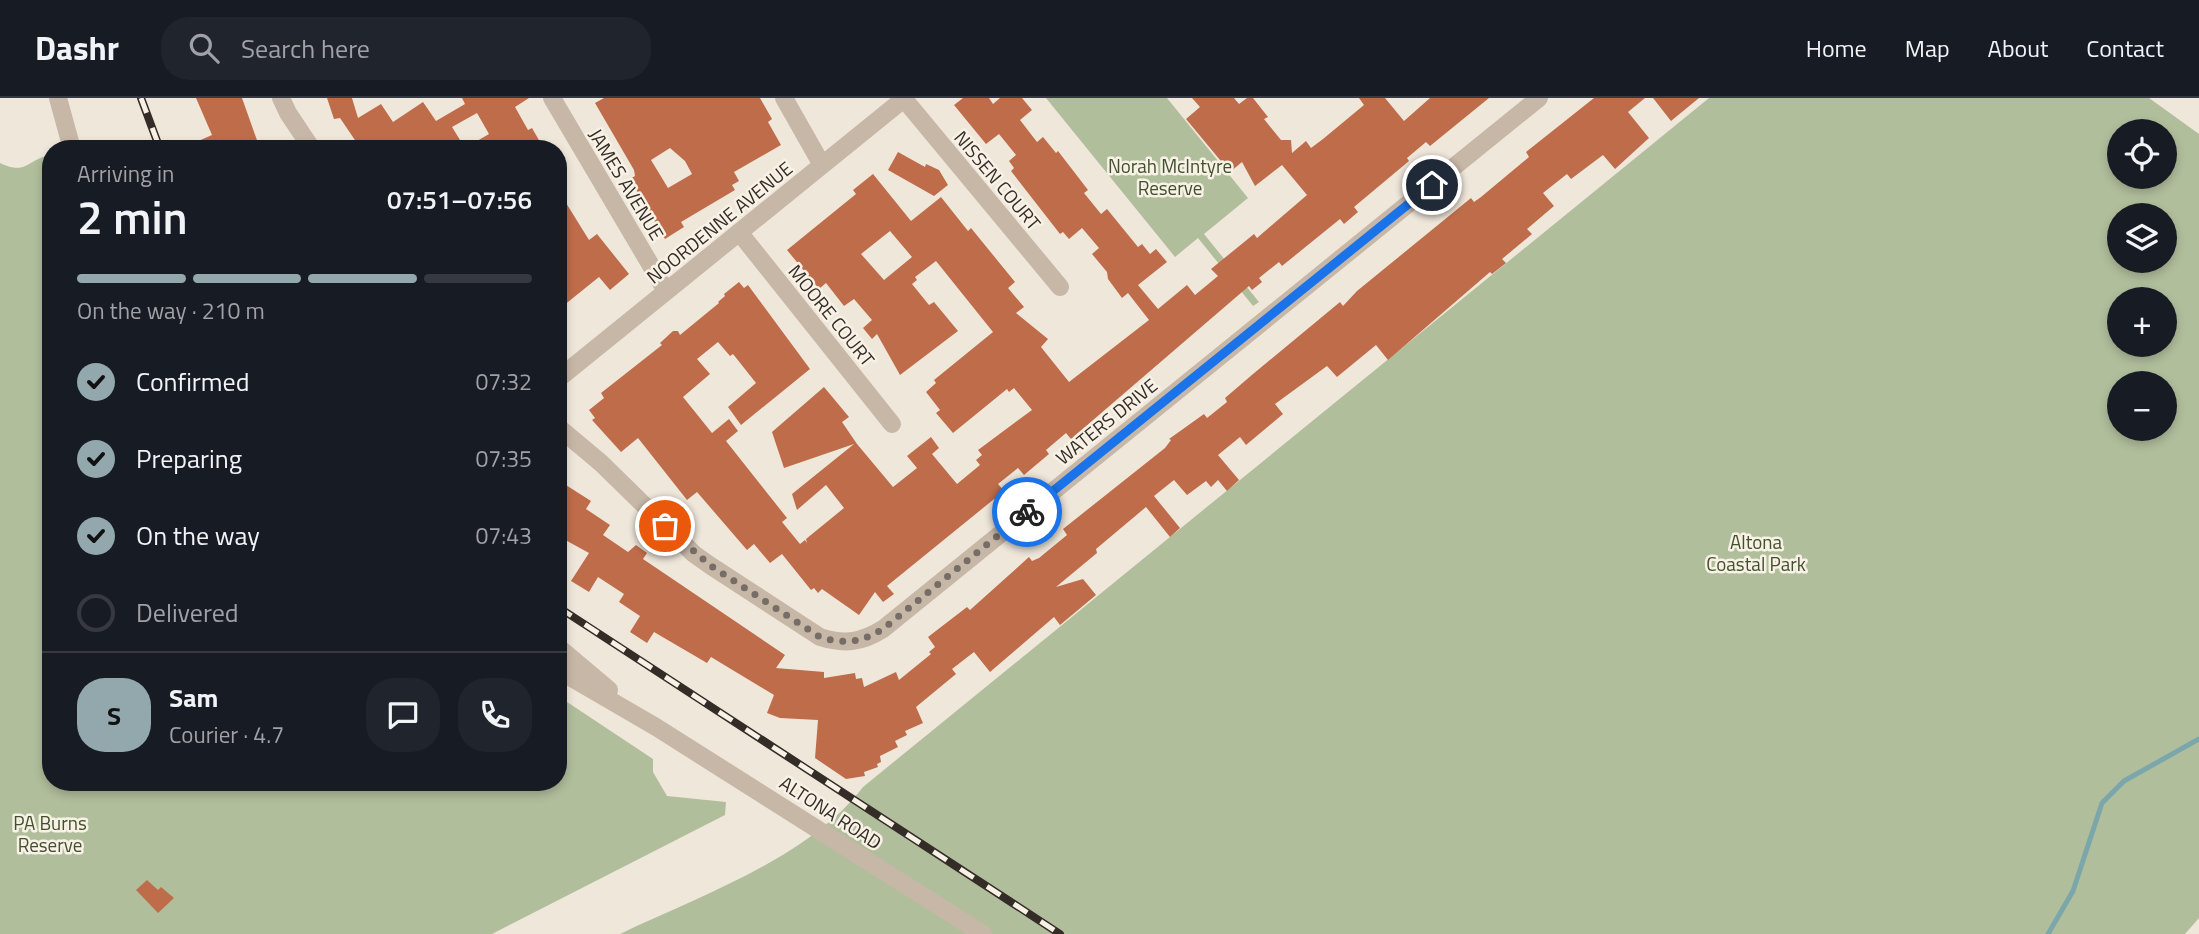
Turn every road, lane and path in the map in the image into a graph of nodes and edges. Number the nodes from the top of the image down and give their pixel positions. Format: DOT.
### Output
graph roads {
  1 [pos="58,98"];
  2 [pos="281,98"];
  3 [pos="552,98"];
  4 [pos="784,98"];
  5 [pos="905,98"];
  6 [pos="1539,98"];
  7 [pos="70,140"];
  8 [pos="306,140"];
  9 [pos="822,165"];
  10 [pos="739,232"];
  11 [pos="1060,288"];
  12 [pos="666,291"];
  13 [pos="567,372"];
  14 [pos="892,424"];
  15 [pos="567,435"];
  16 [pos="567,654"];
  17 [pos="567,675"];
  18 [pos="656,727"];
  19 [pos="983,934"];
  1 -- 7 [label="street"];
  2 -- 8 [label="street"];
  3 -- 12 [label="street, JAMES AVENUE"];
  4 -- 9 [label="street"];
  5 -- 9 [label="street, NOORDENNE AVENUE"];
  5 -- 11 [label="street, NISSEN COURT"];
  6 -- 15 [label="street, WATERS DRIVE"];
  9 -- 10 [label="street, NOORDENNE AVENUE"];
  10 -- 12 [label="street, NOORDENNE AVENUE"];
  10 -- 14 [label="street, MOORE COURT"];
  12 -- 13 [label="street, NOORDENNE AVENUE"];
  16 -- 18 [label="street, ALTONA ROAD"];
  17 -- 18 [label="street, ALTONA ROAD"];
  18 -- 19 [label="street, ALTONA ROAD"];
}
